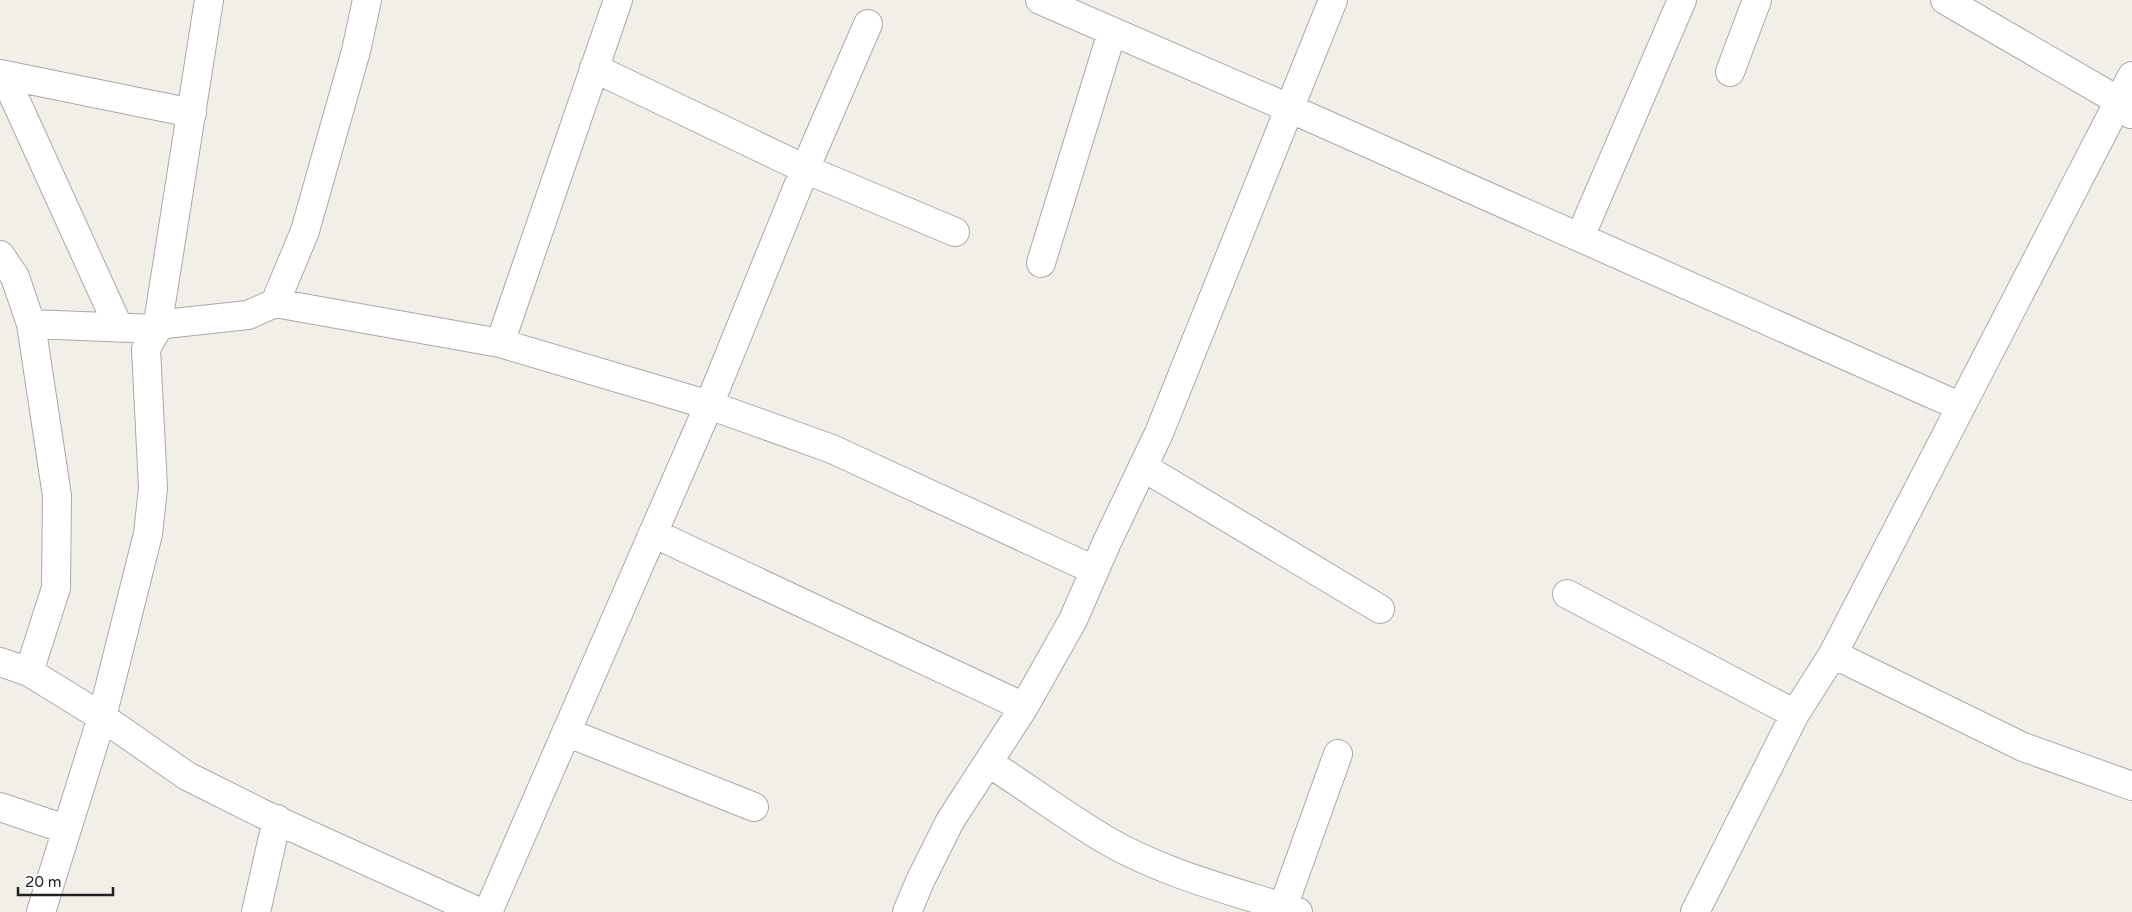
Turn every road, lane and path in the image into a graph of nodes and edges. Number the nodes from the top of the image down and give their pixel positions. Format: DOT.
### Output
graph roads {
  1 [pos="209,0"];
  2 [pos="367,0"];
  3 [pos="618,0"];
  4 [pos="1040,0"];
  5 [pos="1333,0"];
  6 [pos="1682,0"];
  7 [pos="1757,0"];
  8 [pos="1945,0"];
  9 [pos="868,24"];
  10 [pos="1112,32"];
  11 [pos="594,68"];
  12 [pos="1730,72"];
  13 [pos="2,74"];
  14 [pos="2132,76"];
  15 [pos="2126,108"];
  16 [pos="1290,109"];
  17 [pos="192,113"];
  18 [pos="805,169"];
  19 [pos="955,232"];
  20 [pos="1580,236"];
  21 [pos="0,255"];
  22 [pos="1041,263"];
  23 [pos="7,279"];
  24 [pos="275,303"];
  25 [pos="31,324"];
  26 [pos="119,328"];
  27 [pos="157,329"];
  28 [pos="500,343"];
  29 [pos="709,405"];
  30 [pos="1959,406"];
  31 [pos="1142,467"];
  32 [pos="653,533"];
  33 [pos="1094,570"];
  34 [pos="1567,594"];
  35 [pos="1380,609"];
  36 [pos="1833,654"];
  37 [pos="0,662"];
  38 [pos="29,672"];
  39 [pos="1024,707"];
  40 [pos="1795,714"];
  41 [pos="102,717"];
  42 [pos="566,732"];
  43 [pos="1338,754"];
  44 [pos="989,763"];
  45 [pos="2132,786"];
  46 [pos="0,807"];
  47 [pos="754,807"];
  48 [pos="277,819"];
  49 [pos="66,829"];
  50 [pos="1290,910"];
  51 [pos="41,912"];
  52 [pos="256,912"];
  53 [pos="479,912"];
  54 [pos="488,912"];
  55 [pos="908,912"];
  56 [pos="1694,912"];
  1 -- 17 [label="street"];
  2 -- 24 [label="street"];
  3 -- 11 [label="street"];
  4 -- 10 [label="street"];
  5 -- 16 [label="street"];
  6 -- 20 [label="street"];
  7 -- 12 [label="street"];
  8 -- 15 [label="street"];
  9 -- 18 [label="street"];
  10 -- 16 [label="street"];
  10 -- 22 [label="street"];
  11 -- 18 [label="street"];
  11 -- 28 [label="street"];
  13 -- 17 [label="street"];
  13 -- 26 [label="street"];
  14 -- 15 [label="street"];
  15 -- 30 [label="street"];
  16 -- 20 [label="street"];
  16 -- 31 [label="street"];
  17 -- 27 [label="street"];
  18 -- 19 [label="street"];
  18 -- 29 [label="street"];
  20 -- 30 [label="street"];
  21 -- 23 [label="street"];
  23 -- 25 [label="street"];
  24 -- 27 [label="street"];
  24 -- 28 [label="street"];
  25 -- 26 [label="street"];
  25 -- 38 [label="street"];
  26 -- 27 [label="street"];
  27 -- 41 [label="street"];
  28 -- 29 [label="street"];
  29 -- 32 [label="street"];
  29 -- 33 [label="street"];
  30 -- 36 [label="street"];
  31 -- 33 [label="street"];
  31 -- 35 [label="street"];
  32 -- 39 [label="street"];
  32 -- 42 [label="street"];
  33 -- 39 [label="street"];
  34 -- 40 [label="street"];
  36 -- 40 [label="street"];
  36 -- 45 [label="street"];
  37 -- 38 [label="street"];
  38 -- 41 [label="street"];
  39 -- 44 [label="street"];
  40 -- 56 [label="street"];
  41 -- 48 [label="street"];
  41 -- 49 [label="street"];
  42 -- 47 [label="street"];
  42 -- 54 [label="street"];
  43 -- 50 [label="street"];
  44 -- 50 [label="street"];
  44 -- 55 [label="street"];
  46 -- 49 [label="street"];
  48 -- 52 [label="street"];
  48 -- 53 [label="street"];
  49 -- 51 [label="street"];
}
